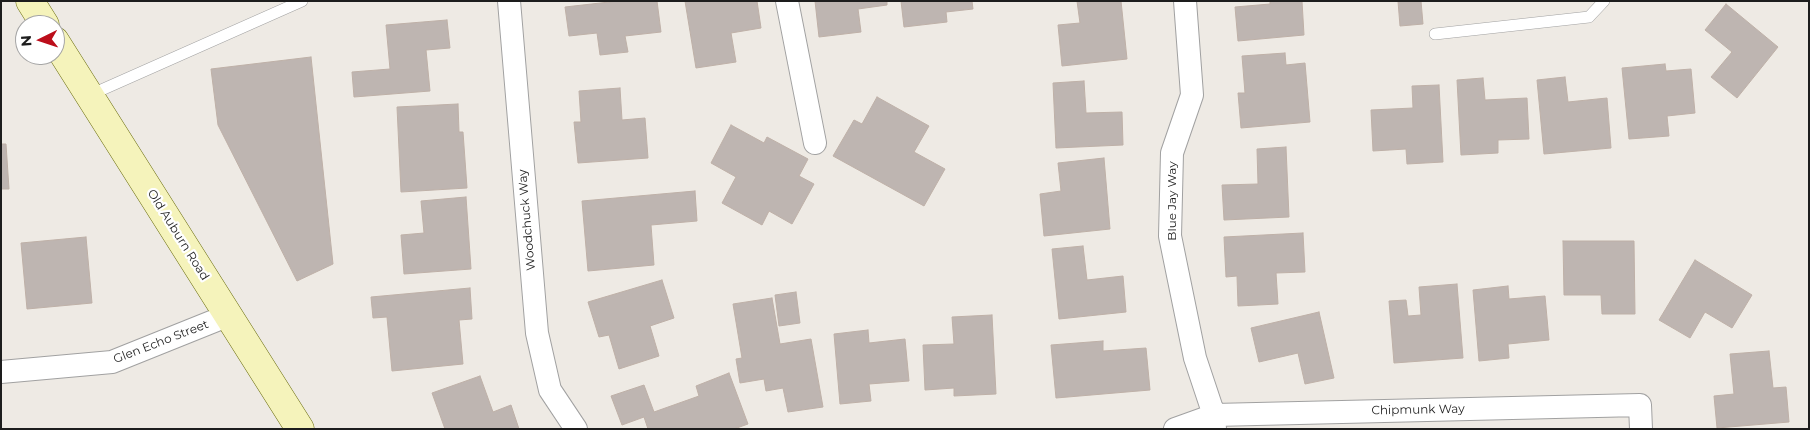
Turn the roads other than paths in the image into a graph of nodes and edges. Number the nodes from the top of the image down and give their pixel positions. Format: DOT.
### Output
graph roads {
  1 [pos="30,1"];
  2 [pos="302,1"];
  3 [pos="509,1"];
  4 [pos="787,1"];
  5 [pos="1185,1"];
  6 [pos="1604,1"];
  7 [pos="39,15"];
  8 [pos="1435,34"];
  9 [pos="65,56"];
  10 [pos="90,95"];
  11 [pos="815,143"];
  12 [pos="230,316"];
  13 [pos="1,372"];
  14 [pos="1214,422"];
  15 [pos="300,429"];
  16 [pos="576,429"];
  17 [pos="1175,429"];
  18 [pos="1641,429"];
  1 -- 7 [label="main road"];
  2 -- 10 [label="lane"];
  3 -- 16 [label="street, Woodchuck Way"];
  4 -- 11 [label="street"];
  5 -- 14 [label="street, Blue Jay Way"];
  6 -- 8 [label="lane"];
  9 -- 10 [label="main road, Old Auburn Road"];
  10 -- 12 [label="main road, Old Auburn Road"];
  12 -- 13 [label="street, Glen Echo Street"];
  12 -- 15 [label="main road, Old Auburn Road"];
  14 -- 17 [label="street, Chipmunk Way"];
  14 -- 18 [label="street, Chipmunk Way"];
}
